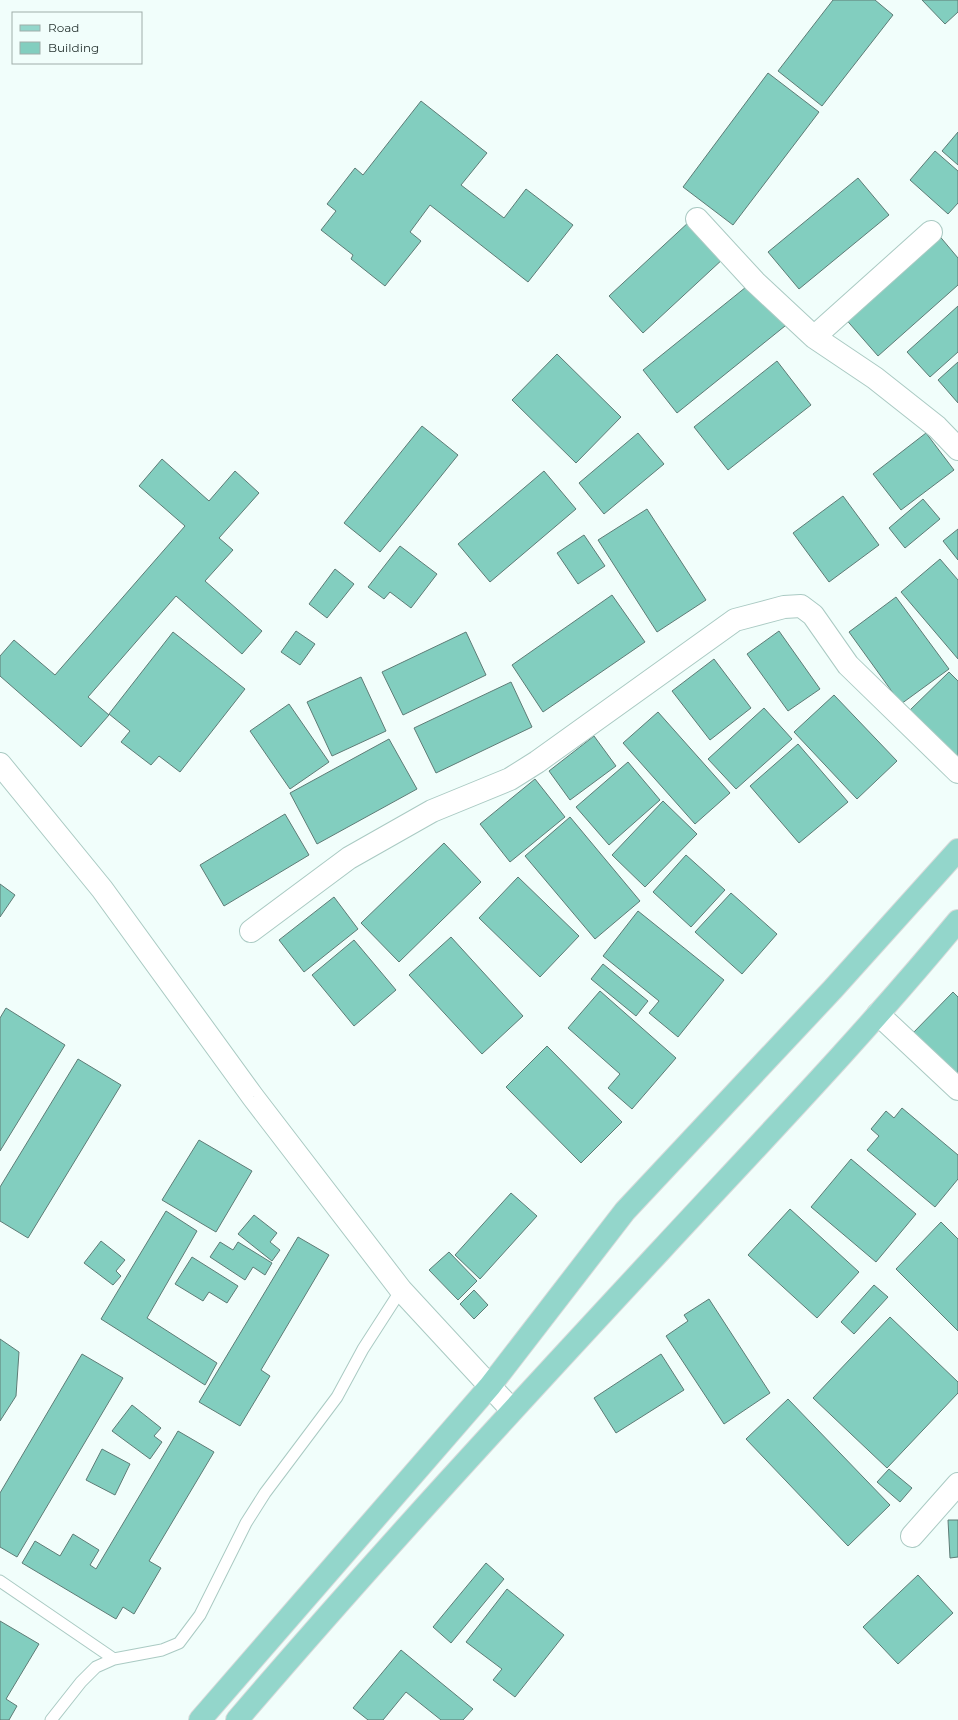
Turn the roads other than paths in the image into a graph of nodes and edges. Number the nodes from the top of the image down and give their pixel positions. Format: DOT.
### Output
graph roads {
  1 [pos="697,219"];
  2 [pos="931,232"];
  3 [pos="814,337"];
  4 [pos="958,449"];
  5 [pos="0,764"];
  6 [pos="958,772"];
  7 [pos="958,850"];
  8 [pos="958,921"];
  9 [pos="251,931"];
  10 [pos="878,1014"];
  11 [pos="958,1089"];
  12 [pos="401,1290"];
  13 [pos="490,1386"];
  14 [pos="512,1410"];
  15 [pos="958,1484"];
  16 [pos="912,1536"];
  17 [pos="0,1580"];
  18 [pos="114,1659"];
  19 [pos="51,1720"];
  20 [pos="200,1720"];
  21 [pos="237,1720"];
  1 -- 3 [label="street"];
  2 -- 3 [label="street"];
  3 -- 4 [label="street"];
  5 -- 12 [label="street"];
  6 -- 9 [label="street"];
  7 -- 13 [label="main road"];
  8 -- 10 [label="main road"];
  10 -- 11 [label="street"];
  10 -- 14 [label="main road"];
  12 -- 13 [label="street"];
  12 -- 18 [label="lane"];
  13 -- 14 [label="street"];
  13 -- 20 [label="main road"];
  14 -- 21 [label="main road"];
  15 -- 16 [label="street"];
  17 -- 18 [label="lane"];
  18 -- 19 [label="lane"];
}
